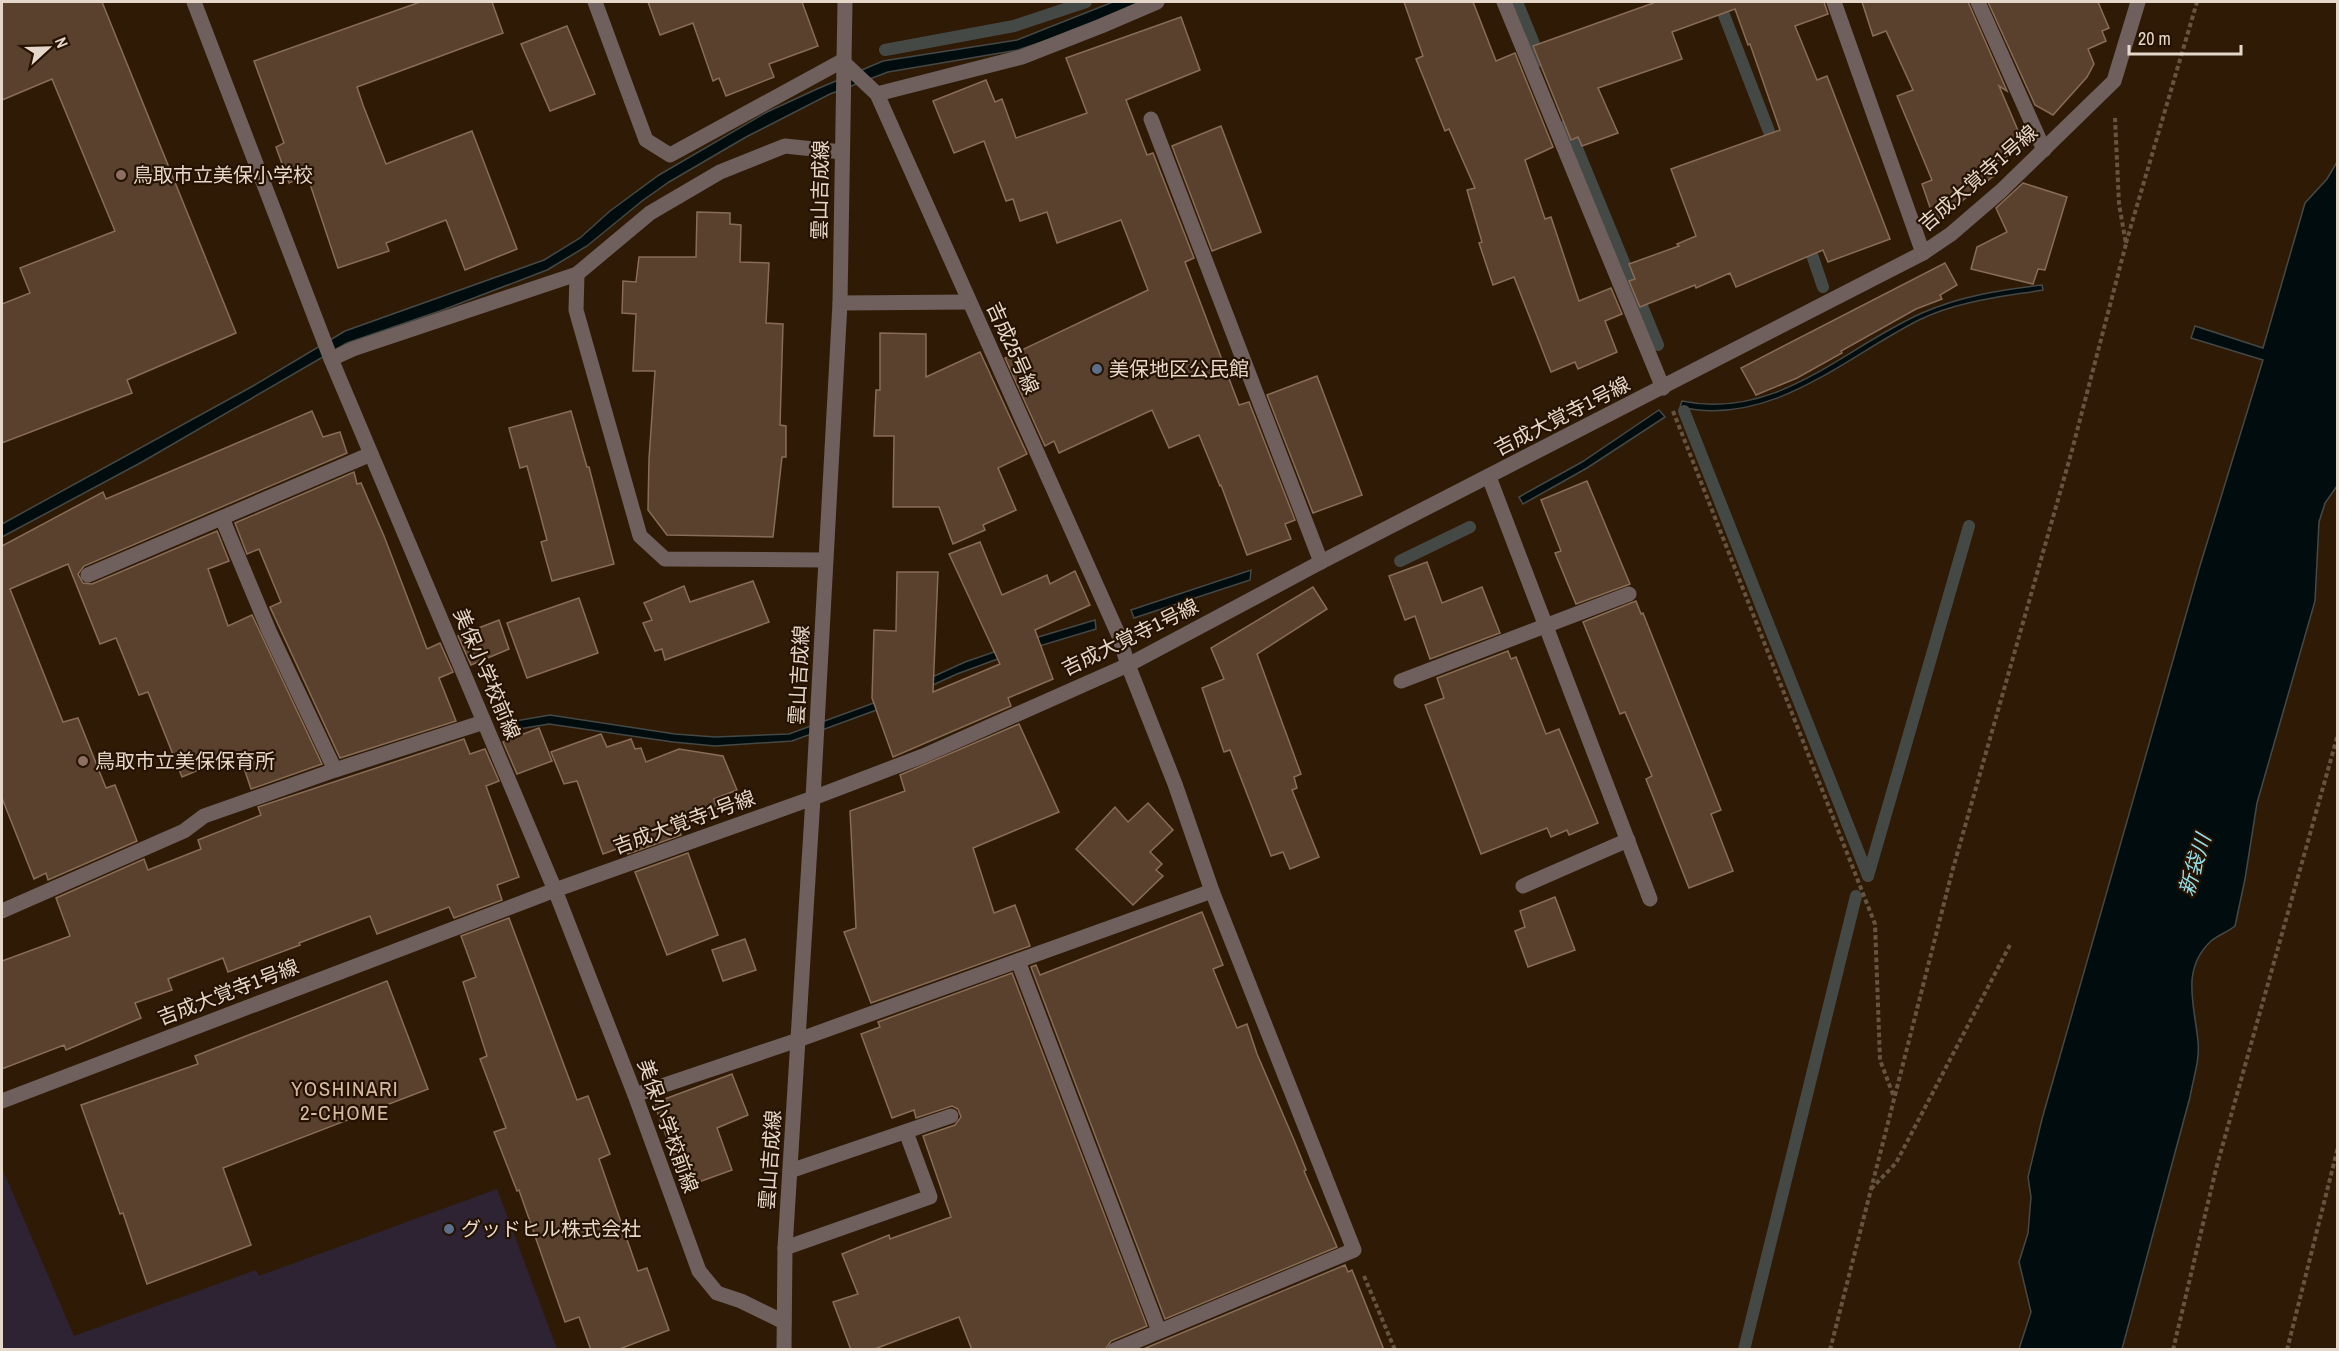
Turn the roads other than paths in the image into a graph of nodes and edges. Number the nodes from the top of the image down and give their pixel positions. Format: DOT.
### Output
graph roads {
  1 [pos="194,2"];
  2 [pos="595,2"];
  3 [pos="845,2"];
  4 [pos="1157,2"];
  5 [pos="1504,2"];
  6 [pos="1834,2"];
  7 [pos="1978,2"];
  8 [pos="2138,2"];
  9 [pos="842,61"];
  10 [pos="877,94"];
  11 [pos="1151,119"];
  12 [pos="2043,150"];
  13 [pos="842,152"];
  14 [pos="1923,253"];
  15 [pos="577,274"];
  16 [pos="969,302"];
  17 [pos="840,303"];
  18 [pos="331,359"];
  19 [pos="1664,388"];
  20 [pos="371,454"];
  21 [pos="1489,477"];
  22 [pos="222,518"];
  23 [pos="825,560"];
  24 [pos="1321,562"];
  25 [pos="88,575"];
  26 [pos="1629,594"];
  27 [pos="1546,626"];
  28 [pos="1128,665"];
  29 [pos="1401,681"];
  30 [pos="484,722"];
  31 [pos="335,770"];
  32 [pos="813,798"];
  33 [pos="1628,840"];
  34 [pos="1523,886"];
  35 [pos="555,890"];
  36 [pos="1212,891"];
  37 [pos="1650,899"];
  38 [pos="2,911"];
  39 [pos="1018,961"];
  40 [pos="798,1040"];
  41 [pos="635,1095"];
  42 [pos="2,1101"];
  43 [pos="951,1116"];
  44 [pos="906,1132"];
  45 [pos="790,1171"];
  46 [pos="785,1248"];
  47 [pos="784,1322"];
  48 [pos="1159,1331"];
  49 [pos="784,1350"];
  50 [pos="1115,1350"];
  1 -- 18 [label="street, 美保小学校前線"];
  2 -- 9 [label="street"];
  3 -- 9 [label="street, 雲山吉成線"];
  4 -- 10 [label="street"];
  5 -- 19 [label="street"];
  6 -- 14 [label="street"];
  7 -- 12 [label="street"];
  8 -- 12 [label="street, 吉成大覚寺1号線"];
  9 -- 10 [label="street, 吉成25号線"];
  9 -- 13 [label="street, 雲山吉成線"];
  10 -- 16 [label="street, 吉成25号線"];
  11 -- 24 [label="street"];
  12 -- 14 [label="street, 吉成大覚寺1号線"];
  13 -- 15 [label="street"];
  13 -- 17 [label="street, 雲山吉成線"];
  14 -- 19 [label="street, 吉成大覚寺1号線"];
  15 -- 18 [label="street"];
  15 -- 23 [label="street"];
  16 -- 17 [label="street"];
  16 -- 28 [label="street, 吉成25号線"];
  17 -- 23 [label="street, 雲山吉成線"];
  18 -- 20 [label="street, 美保小学校前線"];
  19 -- 21 [label="street, 吉成大覚寺1号線"];
  20 -- 22 [label="street"];
  20 -- 30 [label="street, 美保小学校前線"];
  21 -- 24 [label="street, 吉成大覚寺1号線"];
  21 -- 27 [label="street"];
  22 -- 25 [label="street"];
  22 -- 31 [label="street"];
  23 -- 32 [label="street, 雲山吉成線"];
  24 -- 28 [label="street, 吉成大覚寺1号線"];
  26 -- 27 [label="street"];
  27 -- 29 [label="street"];
  27 -- 33 [label="street"];
  28 -- 32 [label="street, 吉成大覚寺1号線"];
  28 -- 36 [label="street, 吉成25号線"];
  30 -- 31 [label="street"];
  30 -- 35 [label="street, 美保小学校前線"];
  31 -- 38 [label="street"];
  32 -- 35 [label="street, 吉成大覚寺1号線"];
  32 -- 40 [label="street, 雲山吉成線"];
  33 -- 34 [label="street"];
  33 -- 37 [label="street"];
  35 -- 41 [label="street, 美保小学校前線"];
  35 -- 42 [label="street, 吉成大覚寺1号線"];
  36 -- 39 [label="street"];
  36 -- 48 [label="street, 吉成25号線"];
  39 -- 40 [label="street"];
  39 -- 48 [label="street"];
  40 -- 41 [label="street"];
  40 -- 45 [label="street, 雲山吉成線"];
  41 -- 47 [label="street, 美保小学校前線"];
  43 -- 44 [label="street"];
  44 -- 45 [label="street"];
  44 -- 46 [label="street"];
  45 -- 46 [label="street, 雲山吉成線"];
  46 -- 47 [label="street, 雲山吉成線"];
  47 -- 49 [label="street, 雲山吉成線"];
  48 -- 50 [label="street"];
}
